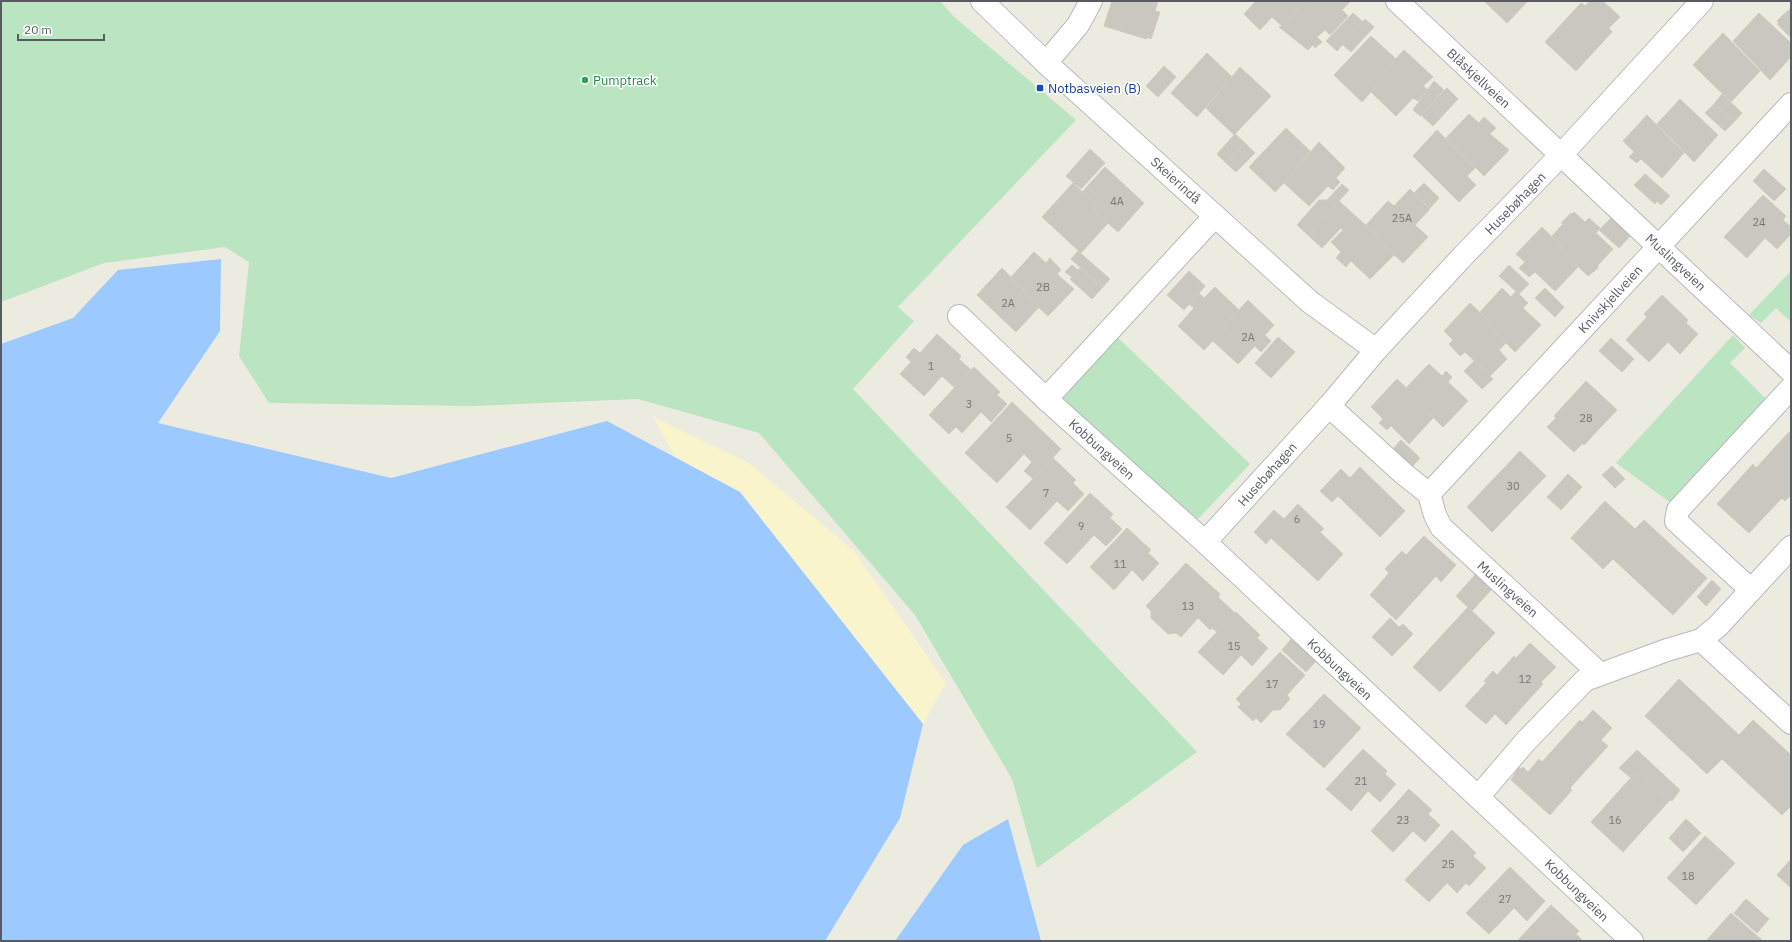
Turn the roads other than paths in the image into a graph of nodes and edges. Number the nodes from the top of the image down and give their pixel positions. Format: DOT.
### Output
graph roads {
  1 [pos="982,1"];
  2 [pos="1091,1"];
  3 [pos="1397,1"];
  4 [pos="1702,1"];
  5 [pos="1046,63"];
  6 [pos="1791,104"];
  7 [pos="1562,154"];
  8 [pos="1216,216"];
  9 [pos="1659,246"];
  10 [pos="959,316"];
  11 [pos="1376,350"];
  12 [pos="1791,371"];
  13 [pos="1791,388"];
  14 [pos="1046,399"];
  15 [pos="1329,406"];
  16 [pos="1429,494"];
  17 [pos="1205,542"];
  18 [pos="1791,547"];
  19 [pos="1751,590"];
  20 [pos="1701,640"];
  21 [pos="1600,674"];
  22 [pos="1791,723"];
  23 [pos="1478,797"];
  24 [pos="1632,941"];
  1 -- 5 [label="street, Skeierindå"];
  2 -- 5 [label="street"];
  3 -- 7 [label="street, Blåskjellveien"];
  4 -- 7 [label="street, Husebøhagen"];
  5 -- 8 [label="street, Skeierindå"];
  6 -- 9 [label="street, Knivskjellveien"];
  7 -- 9 [label="street, Muslingveien"];
  7 -- 11 [label="street, Husebøhagen"];
  8 -- 11 [label="street, Skeierindå"];
  8 -- 14 [label="street"];
  9 -- 12 [label="street, Muslingveien"];
  9 -- 16 [label="street, Knivskjellveien"];
  10 -- 14 [label="street, Kobbungveien"];
  11 -- 15 [label="street, Husebøhagen"];
  13 -- 19 [label="street"];
  14 -- 17 [label="street, Kobbungveien"];
  15 -- 16 [label="street"];
  15 -- 17 [label="street, Husebøhagen"];
  16 -- 21 [label="street, Muslingveien"];
  17 -- 23 [label="street, Kobbungveien"];
  18 -- 19 [label="street"];
  19 -- 20 [label="street"];
  20 -- 21 [label="street"];
  20 -- 22 [label="street"];
  21 -- 23 [label="street"];
  23 -- 24 [label="street, Kobbungveien"];
}
